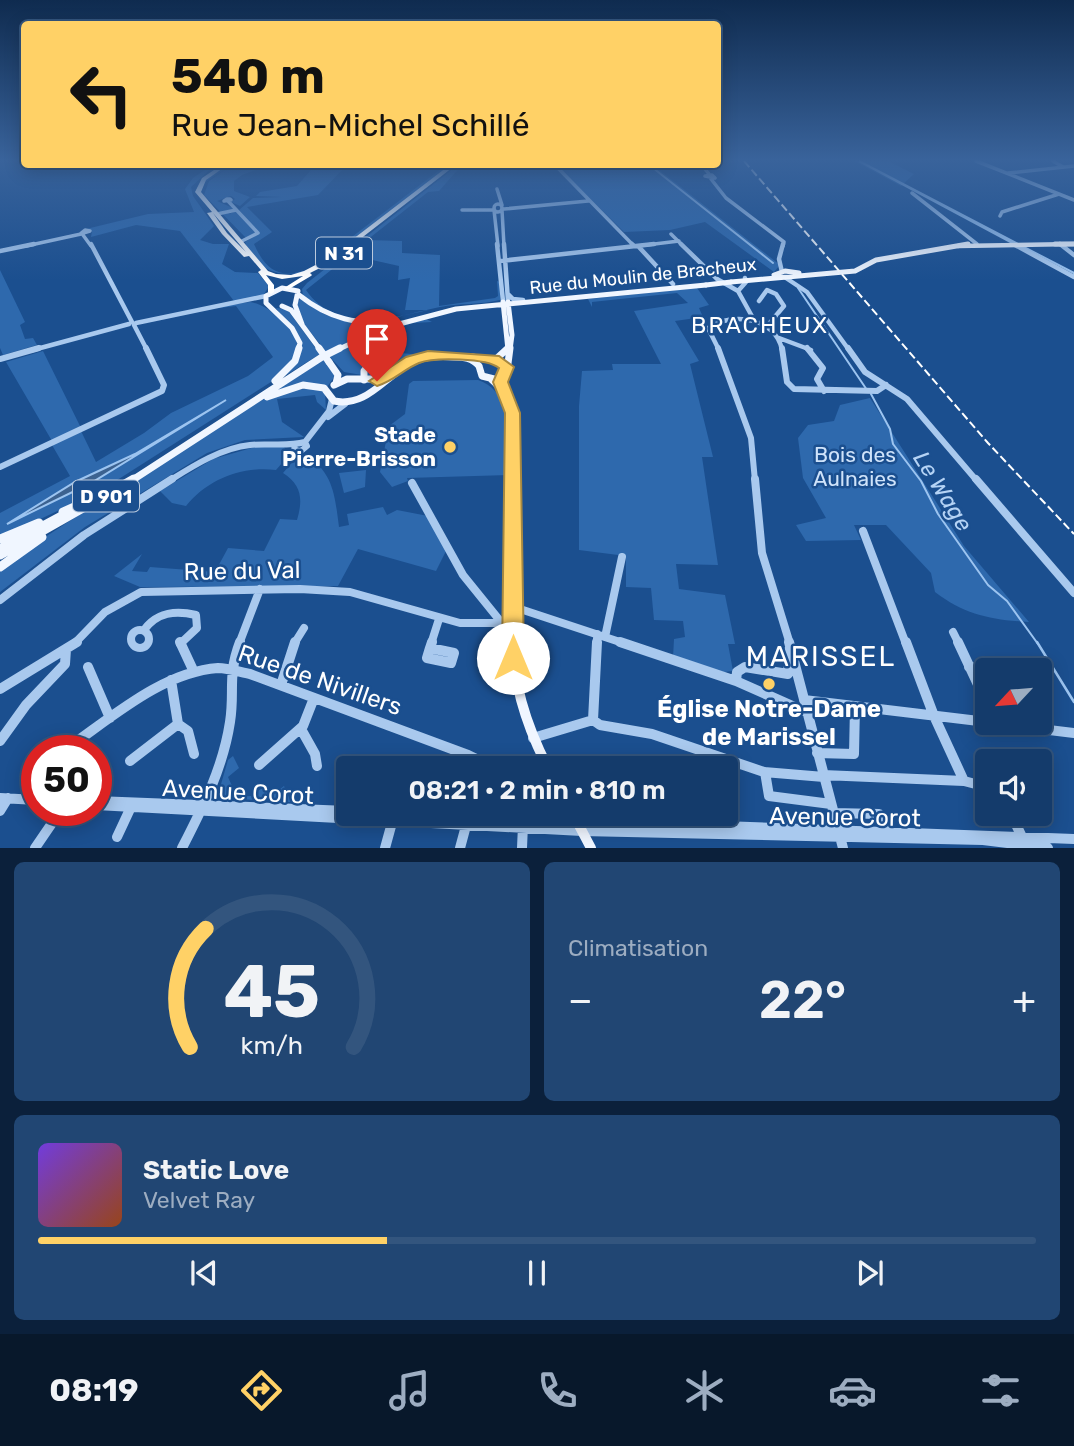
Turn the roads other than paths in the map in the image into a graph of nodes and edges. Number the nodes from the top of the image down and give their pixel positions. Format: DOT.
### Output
graph roads {
  1 [pos="201,201"];
  2 [pos="205,201"];
  3 [pos="206,201"];
  4 [pos="228,201"];
  5 [pos="408,201"];
  6 [pos="410,201"];
  7 [pos="497,201"];
  8 [pos="499,201"];
  9 [pos="588,201"];
  10 [pos="729,201"];
  11 [pos="921,201"];
  12 [pos="1039,201"];
  13 [pos="209,206"];
  14 [pos="494,208"];
  15 [pos="503,208"];
  16 [pos="236,210"];
  17 [pos="462,210"];
  18 [pos="217,214"];
  19 [pos="1000,216"];
  20 [pos="671,234"];
  21 [pos="242,241"];
  22 [pos="679,241"];
  23 [pos="975,244"];
  24 [pos="1020,245"];
  25 [pos="1061,245"];
  26 [pos="1074,245"];
  27 [pos="636,246"];
  28 [pos="0,251"];
  29 [pos="1074,254"];
  30 [pos="330,260"];
  31 [pos="503,260"];
  32 [pos="257,262"];
  33 [pos="788,274"];
  34 [pos="1074,277"];
  35 [pos="746,279"];
  36 [pos="673,284"];
  37 [pos="775,284"];
  38 [pos="705,285"];
  39 [pos="284,288"];
  40 [pos="767,290"];
  41 [pos="738,291"];
  42 [pos="269,294"];
  43 [pos="298,296"];
  44 [pos="243,301"];
  45 [pos="759,301"];
  46 [pos="506,303"];
  47 [pos="269,305"];
  48 [pos="282,306"];
  49 [pos="456,309"];
  50 [pos="424,313"];
  51 [pos="754,320"];
  52 [pos="133,324"];
  53 [pos="302,324"];
  54 [pos="768,325"];
  55 [pos="779,338"];
  56 [pos="0,359"];
  57 [pos="493,360"];
  58 [pos="329,362"];
  59 [pos="506,364"];
  60 [pos="480,366"];
  61 [pos="503,376"];
  62 [pos="491,379"];
  63 [pos="362,380"];
  64 [pos="334,385"];
  65 [pos="886,385"];
  66 [pos="504,390"];
  67 [pos="369,391"];
  68 [pos="824,391"];
  69 [pos="330,396"];
  70 [pos="345,404"];
  71 [pos="217,421"];
  72 [pos="319,426"];
  73 [pos="209,431"];
  74 [pos="0,467"];
  75 [pos="412,483"];
  76 [pos="97,499"];
  77 [pos="863,531"];
  78 [pos="0,539"];
  79 [pos="0,549"];
  80 [pos="0,555"];
  81 [pos="622,557"];
  82 [pos="0,567"];
  83 [pos="260,589"];
  84 [pos="1074,593"];
  85 [pos="0,600"];
  86 [pos="514,607"];
  87 [pos="439,619"];
  88 [pos="501,622"];
  89 [pos="513,623"];
  90 [pos="304,628"];
  91 [pos="144,630"];
  92 [pos="953,632"];
  93 [pos="601,636"];
  94 [pos="790,645"];
  95 [pos="430,648"];
  96 [pos="66,649"];
  97 [pos="88,667"];
  98 [pos="969,667"];
  99 [pos="975,667"];
  100 [pos="230,669"];
  101 [pos="194,672"];
  102 [pos="736,677"];
  103 [pos="975,679"];
  104 [pos="171,680"];
  105 [pos="281,685"];
  106 [pos="0,689"];
  107 [pos="314,698"];
  108 [pos="804,700"];
  109 [pos="855,706"];
  110 [pos="806,712"];
  111 [pos="934,716"];
  112 [pos="110,718"];
  113 [pos="593,720"];
  114 [pos="975,720"];
  115 [pos="178,724"];
  116 [pos="300,729"];
  117 [pos="1052,730"];
  118 [pos="1074,733"];
  119 [pos="85,735"];
  120 [pos="533,738"];
  121 [pos="0,741"];
  122 [pos="817,753"];
  123 [pos="194,754"];
  124 [pos="464,756"];
  125 [pos="542,756"];
  126 [pos="130,761"];
  127 [pos="258,765"];
  128 [pos="317,766"];
  129 [pos="765,772"];
  130 [pos="823,776"];
  131 [pos="964,781"];
  132 [pos="975,784"];
  133 [pos="4,798"];
  134 [pos="112,804"];
  135 [pos="112,805"];
  136 [pos="131,807"];
  137 [pos="201,808"];
  138 [pos="832,808"];
  139 [pos="0,811"];
  140 [pos="336,811"];
  141 [pos="336,814"];
  142 [pos="50,826"];
  143 [pos="391,826"];
  144 [pos="466,826"];
  145 [pos="523,826"];
  146 [pos="580,826"];
  147 [pos="640,826"];
  148 [pos="888,835"];
  149 [pos="117,837"];
  150 [pos="841,839"];
  151 [pos="1024,842"];
  152 [pos="1068,842"];
  153 [pos="35,848"];
  154 [pos="182,848"];
  155 [pos="385,848"];
  156 [pos="460,848"];
  157 [pos="522,848"];
  158 [pos="591,848"];
  159 [pos="1048,848"];
  1 -- 42 [label="highway"];
  2 -- 13 [label="highway"];
  3 -- 13 [label="highway"];
  4 -- 16 [label="street"];
  5 -- 30 [label="highway, N 31"];
  6 -- 43 [label="highway, N 31"];
  7 -- 14 [label="street"];
  8 -- 15 [label="street"];
  9 -- 15 [label="street"];
  9 -- 27 [label="street"];
  10 -- 33 [label="street"];
  11 -- 23 [label="street"];
  12 -- 19 [label="street"];
  13 -- 18 [label="highway"];
  14 -- 15 [label="street"];
  14 -- 17 [label="street"];
  14 -- 31 [label="street"];
  15 -- 31 [label="street"];
  16 -- 18 [label="street"];
  16 -- 21 [label="street"];
  18 -- 21 [label="highway"];
  20 -- 22 [label="street"];
  21 -- 32 [label="highway"];
  22 -- 27 [label="street"];
  22 -- 41 [label="street"];
  23 -- 24 [label="main road, Rue du Moulin de Bracheux"];
  23 -- 33 [label="main road, Rue du Moulin de Bracheux"];
  24 -- 25 [label="main road, Rue du Moulin de Bracheux"];
  24 -- 34 [label="street"];
  25 -- 26 [label="main road, Rue du Moulin de Bracheux"];
  25 -- 29 [label="street"];
  27 -- 31 [label="street"];
  27 -- 36 [label="street"];
  28 -- 52 [label="street"];
  30 -- 32 [label="highway"];
  30 -- 39 [label="highway, N 31"];
  31 -- 46 [label="street"];
  32 -- 39 [label="highway"];
  33 -- 35 [label="main road, Rue du Moulin de Bracheux"];
  33 -- 65 [label="street"];
  35 -- 38 [label="main road, Rue du Moulin de Bracheux, bridge"];
  35 -- 41 [label="street"];
  37 -- 40 [label="street"];
  38 -- 46 [label="main road, Rue du Moulin de Bracheux"];
  38 -- 46 [label="main road, Rue du Moulin de Bracheux"];
  39 -- 42 [label="main road"];
  39 -- 43 [label="main road"];
  40 -- 45 [label="street"];
  40 -- 54 [label="street"];
  41 -- 51 [label="street"];
  42 -- 44 [label="street"];
  42 -- 47 [label="main road"];
  43 -- 48 [label="main road"];
  43 -- 50 [label="main road"];
  43 -- 53 [label="main road"];
  44 -- 47 [label="street"];
  44 -- 52 [label="street"];
  46 -- 49 [label="main road, D 901"];
  46 -- 50 [label="main road, D 901"];
  46 -- 57 [label="main road"];
  46 -- 59 [label="main road"];
  47 -- 48 [label="main road"];
  47 -- 71 [label="main road"];
  48 -- 53 [label="main road"];
  49 -- 63 [label="main road"];
  49 -- 73 [label="main road, D 901"];
  50 -- 71 [label="main road, D 901"];
  51 -- 54 [label="street"];
  51 -- 94 [label="street"];
  52 -- 56 [label="street"];
  52 -- 74 [label="street"];
  53 -- 58 [label="main road, bridge"];
  54 -- 55 [label="street"];
  55 -- 68 [label="street"];
  55 -- 68 [label="street"];
  57 -- 59 [label="main road"];
  57 -- 60 [label="main road"];
  57 -- 63 [label="main road"];
  58 -- 63 [label="main road"];
  58 -- 64 [label="main road"];
  59 -- 61 [label="main road"];
  60 -- 62 [label="main road"];
  60 -- 67 [label="main road"];
  61 -- 62 [label="main road"];
  61 -- 66 [label="main road"];
  62 -- 66 [label="main road"];
  63 -- 64 [label="main road"];
  63 -- 67 [label="main road"];
  64 -- 69 [label="main road"];
  65 -- 68 [label="street"];
  65 -- 84 [label="street"];
  66 -- 86 [label="main road"];
  67 -- 70 [label="main road"];
  69 -- 70 [label="main road"];
  69 -- 72 [label="street"];
  69 -- 73 [label="main road"];
  70 -- 72 [label="street"];
  71 -- 76 [label="main road, D 901"];
  72 -- 85 [label="street"];
  73 -- 76 [label="main road, D 901"];
  75 -- 88 [label="street"];
  76 -- 78 [label="main road"];
  76 -- 79 [label="main road, D 901"];
  76 -- 80 [label="main road, D 901"];
  76 -- 82 [label="main road"];
  77 -- 111 [label="street"];
  81 -- 93 [label="street"];
  83 -- 87 [label="street, Rue du Val"];
  83 -- 96 [label="street, Rue du Val"];
  83 -- 100 [label="street"];
  86 -- 89 [label="main road"];
  86 -- 93 [label="street"];
  87 -- 88 [label="street, Rue du Val"];
  87 -- 95 [label="street"];
  88 -- 89 [label="street, Rue du Val"];
  89 -- 120 [label="main road"];
  90 -- 105 [label="street"];
  91 -- 101 [label="street"];
  92 -- 98 [label="street"];
  93 -- 102 [label="street"];
  93 -- 113 [label="street"];
  94 -- 102 [label="street"];
  94 -- 108 [label="street"];
  96 -- 106 [label="street, Rue du Val"];
  96 -- 121 [label="street"];
  97 -- 112 [label="street"];
  98 -- 99 [label="street"];
  98 -- 103 [label="street"];
  100 -- 101 [label="street, Rue de Nivillers"];
  100 -- 105 [label="street, Rue de Nivillers"];
  100 -- 137 [label="street"];
  101 -- 104 [label="street, Rue de Nivillers"];
  102 -- 110 [label="street"];
  104 -- 112 [label="street, Rue de Nivillers"];
  104 -- 115 [label="street"];
  105 -- 107 [label="street, Rue de Nivillers"];
  107 -- 116 [label="street"];
  107 -- 124 [label="street, Rue de Nivillers"];
  108 -- 109 [label="street"];
  108 -- 110 [label="street"];
  109 -- 111 [label="street"];
  109 -- 122 [label="street"];
  110 -- 122 [label="street"];
  111 -- 114 [label="street"];
  111 -- 131 [label="street"];
  112 -- 119 [label="street, Rue de Nivillers"];
  113 -- 120 [label="street"];
  113 -- 129 [label="street"];
  115 -- 123 [label="street"];
  115 -- 126 [label="street"];
  116 -- 127 [label="street"];
  116 -- 128 [label="street"];
  117 -- 118 [label="street"];
  120 -- 125 [label="main road"];
  122 -- 130 [label="street"];
  129 -- 130 [label="street"];
  129 -- 138 [label="street"];
  130 -- 131 [label="street"];
  130 -- 138 [label="street"];
  131 -- 132 [label="street"];
  133 -- 139 [label="street"];
  134 -- 137 [label="street, Avenue Corot"];
  135 -- 136 [label="street, Avenue Corot"];
  136 -- 137 [label="street, Avenue Corot"];
  136 -- 149 [label="street"];
  137 -- 140 [label="street, Avenue Corot"];
  137 -- 141 [label="street, Avenue Corot"];
  137 -- 154 [label="street"];
  138 -- 148 [label="street"];
  138 -- 150 [label="street"];
  142 -- 153 [label="street"];
  143 -- 155 [label="street"];
  144 -- 156 [label="street"];
  145 -- 157 [label="street"];
  146 -- 158 [label="main road"];
  147 -- 150 [label="street, Avenue Corot"];
  148 -- 150 [label="street, Avenue Corot"];
  148 -- 151 [label="street, Avenue Corot"];
  151 -- 152 [label="street, Avenue Corot"];
  151 -- 159 [label="street, Avenue Corot"];
}
